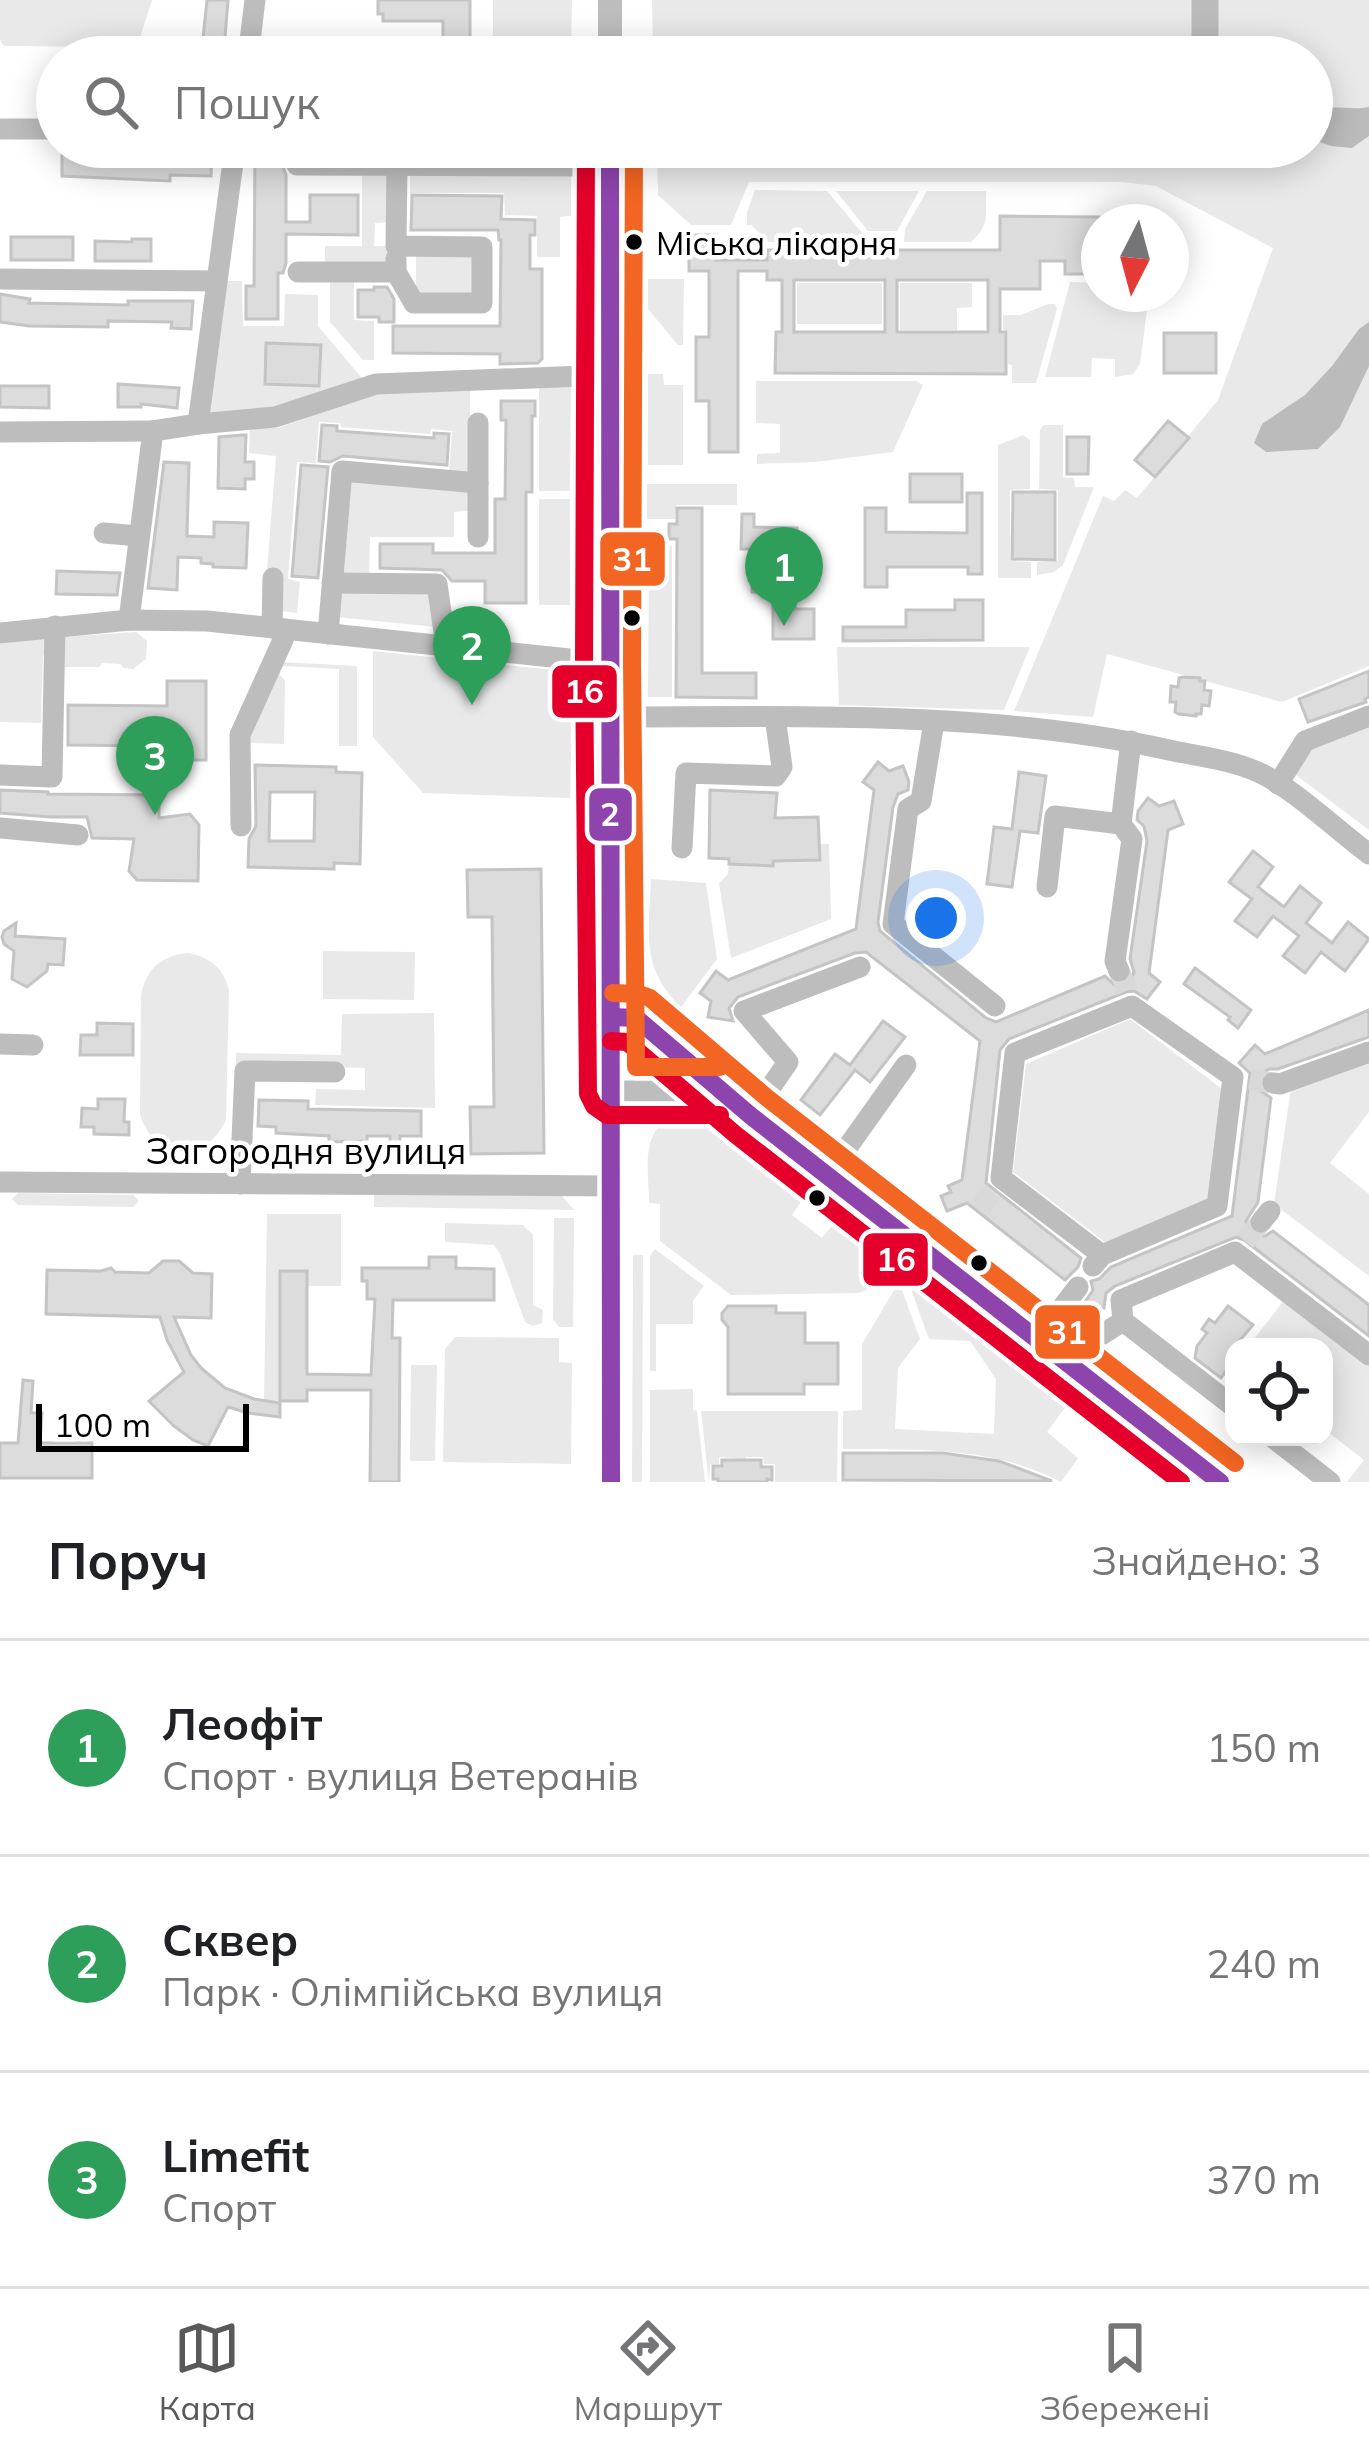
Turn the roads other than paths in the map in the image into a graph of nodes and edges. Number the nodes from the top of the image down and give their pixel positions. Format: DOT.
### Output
graph roads {
  1 [pos="255,0"];
  2 [pos="610,0"];
  3 [pos="251,36"];
  4 [pos="610,36"];
  5 [pos="0,129"];
  6 [pos="36,129"];
  7 [pos="233,168"];
  8 [pos="397,168"];
  9 [pos="610,168"];
  10 [pos="396,246"];
  11 [pos="298,272"];
  12 [pos="396,272"];
  13 [pos="0,278"];
  14 [pos="218,281"];
  15 [pos="609,375"];
  16 [pos="478,423"];
  17 [pos="198,424"];
  18 [pos="153,431"];
  19 [pos="0,432"];
  20 [pos="478,483"];
  21 [pos="104,533"];
  22 [pos="139,536"];
  23 [pos="478,538"];
  24 [pos="273,578"];
  25 [pos="332,583"];
  26 [pos="129,620"];
  27 [pos="55,626"];
  28 [pos="278,628"];
  29 [pos="0,633"];
  30 [pos="328,634"];
  31 [pos="446,646"];
  32 [pos="608,663"];
  33 [pos="1369,716"];
  34 [pos="610,717"];
  35 [pos="776,717"];
  36 [pos="934,722"];
  37 [pos="1130,741"];
  38 [pos="0,775"];
  39 [pos="1278,784"];
  40 [pos="1121,824"];
  41 [pos="241,826"];
  42 [pos="0,828"];
  43 [pos="79,835"];
  44 [pos="682,848"];
  45 [pos="1369,854"];
  46 [pos="1047,887"];
  47 [pos="860,967"];
  48 [pos="1119,970"];
  49 [pos="995,1006"];
  50 [pos="612,1017"];
  51 [pos="0,1044"];
  52 [pos="33,1045"];
  53 [pos="1369,1052"];
  54 [pos="906,1066"];
  55 [pos="335,1072"];
  56 [pos="1273,1083"];
  57 [pos="612,1091"];
  58 [pos="720,1091"];
  59 [pos="751,1116"];
  60 [pos="827,1176"];
  61 [pos="0,1182"];
  62 [pos="240,1184"];
  63 [pos="611,1186"];
  64 [pos="1097,1261"];
  65 [pos="1078,1287"];
  66 [pos="1123,1321"];
  67 [pos="1038,1339"];
  68 [pos="1369,1355"];
  69 [pos="1072,1366"];
  70 [pos="1225,1400"];
  71 [pos="1284,1446"];
  72 [pos="611,1482"];
  73 [pos="1220,1482"];
  74 [pos="1330,1482"];
  1 -- 3 [label="street"];
  2 -- 4 [label="main road"];
  5 -- 6 [label="street"];
  7 -- 14 [label="street"];
  8 -- 10 [label="street"];
  9 -- 15 [label="main road"];
  10 -- 12 [label="street"];
  10 -- 12 [label="street"];
  11 -- 12 [label="street"];
  13 -- 14 [label="street"];
  14 -- 17 [label="street"];
  15 -- 17 [label="street"];
  15 -- 32 [label="main road"];
  16 -- 20 [label="street"];
  17 -- 18 [label="street"];
  18 -- 19 [label="street"];
  18 -- 22 [label="street"];
  20 -- 23 [label="street"];
  20 -- 25 [label="street"];
  21 -- 22 [label="street"];
  22 -- 26 [label="street"];
  24 -- 28 [label="street"];
  25 -- 30 [label="street"];
  25 -- 31 [label="street"];
  26 -- 27 [label="street"];
  26 -- 28 [label="street"];
  27 -- 29 [label="street"];
  27 -- 38 [label="street"];
  28 -- 30 [label="street"];
  28 -- 41 [label="street"];
  30 -- 31 [label="street"];
  31 -- 32 [label="street"];
  32 -- 34 [label="main road"];
  33 -- 39 [label="street"];
  34 -- 35 [label="street"];
  34 -- 50 [label="main road"];
  35 -- 36 [label="street"];
  35 -- 44 [label="street"];
  36 -- 37 [label="street"];
  36 -- 49 [label="street"];
  37 -- 39 [label="street"];
  37 -- 40 [label="street"];
  39 -- 45 [label="street"];
  40 -- 46 [label="street"];
  40 -- 48 [label="street"];
  42 -- 43 [label="street"];
  47 -- 59 [label="street"];
  50 -- 57 [label="main road"];
  50 -- 58 [label="street"];
  51 -- 52 [label="street"];
  53 -- 56 [label="street"];
  54 -- 60 [label="street"];
  55 -- 62 [label="street"];
  57 -- 58 [label="street"];
  57 -- 63 [label="main road"];
  58 -- 59 [label="street"];
  59 -- 60 [label="street"];
  60 -- 67 [label="street"];
  61 -- 62 [label="street, Загородня вулиця"];
  62 -- 63 [label="street, Загородня вулиця"];
  63 -- 72 [label="main road"];
  64 -- 64 [label="street"];
  65 -- 67 [label="street"];
  66 -- 68 [label="street"];
  66 -- 69 [label="street"];
  66 -- 70 [label="street"];
  67 -- 69 [label="street"];
  69 -- 73 [label="street"];
  71 -- 74 [label="street"];
}
